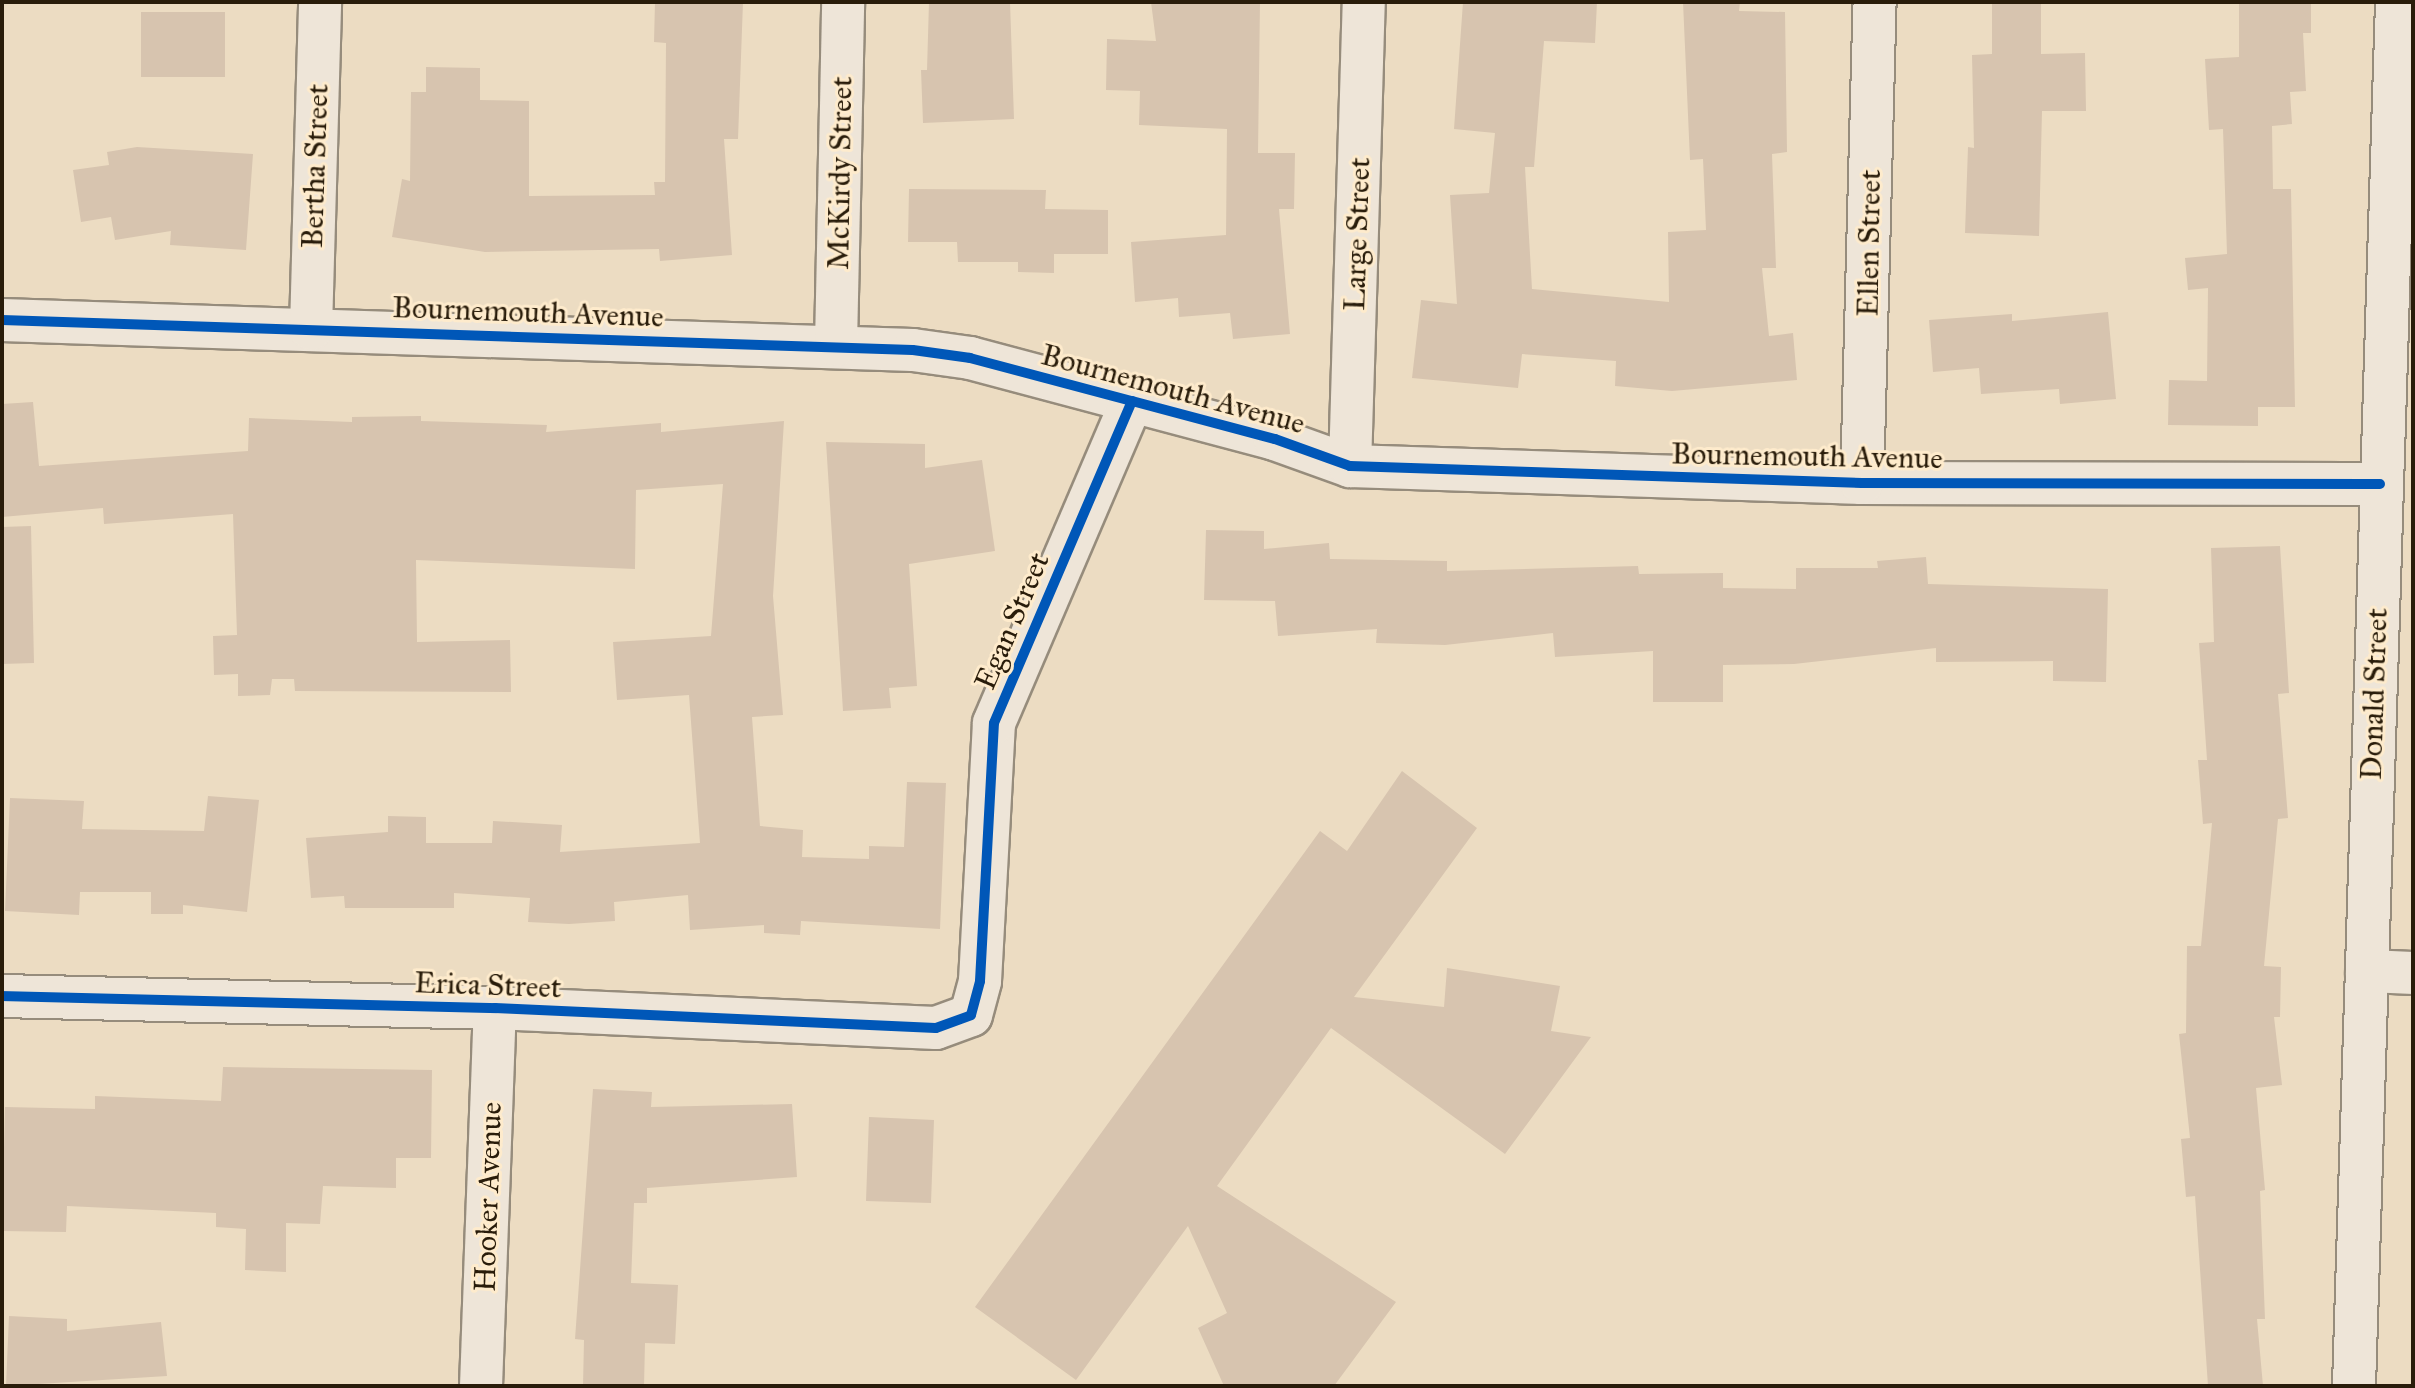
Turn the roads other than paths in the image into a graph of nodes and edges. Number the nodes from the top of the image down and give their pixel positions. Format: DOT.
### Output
graph roads {
  1 [pos="320,2"];
  2 [pos="843,2"];
  3 [pos="1364,2"];
  4 [pos="1875,2"];
  5 [pos="2397,2"];
  6 [pos="2402,192"];
  7 [pos="2,320"];
  8 [pos="311,329"];
  9 [pos="836,345"];
  10 [pos="1132,401"];
  11 [pos="1350,466"];
  12 [pos="1862,483"];
  13 [pos="2380,484"];
  14 [pos="2367,971"];
  15 [pos="2413,973"];
  16 [pos="2,996"];
  17 [pos="495,1008"];
  18 [pos="971,1015"];
  19 [pos="481,1386"];
  20 [pos="2354,1386"];
  1 -- 8 [label="street, Bertha Street"];
  2 -- 9 [label="street, McKirdy Street"];
  3 -- 11 [label="street, Large Street"];
  4 -- 12 [label="street, Ellen Street"];
  5 -- 6 [label="street, Donald Street"];
  6 -- 13 [label="street, Donald Street"];
  7 -- 8 [label="street, Bournemouth Avenue"];
  8 -- 9 [label="street, Bournemouth Avenue"];
  9 -- 10 [label="street, Bournemouth Avenue"];
  10 -- 11 [label="street, Bournemouth Avenue"];
  10 -- 18 [label="street, Egan Street"];
  11 -- 12 [label="street, Bournemouth Avenue"];
  12 -- 13 [label="street, Bournemouth Avenue"];
  13 -- 14 [label="street, Donald Street"];
  14 -- 15 [label="street"];
  14 -- 20 [label="street, Donald Street"];
  16 -- 17 [label="street, Erica Street"];
  17 -- 18 [label="street, Erica Street"];
  17 -- 19 [label="street, Hooker Avenue"];
}
